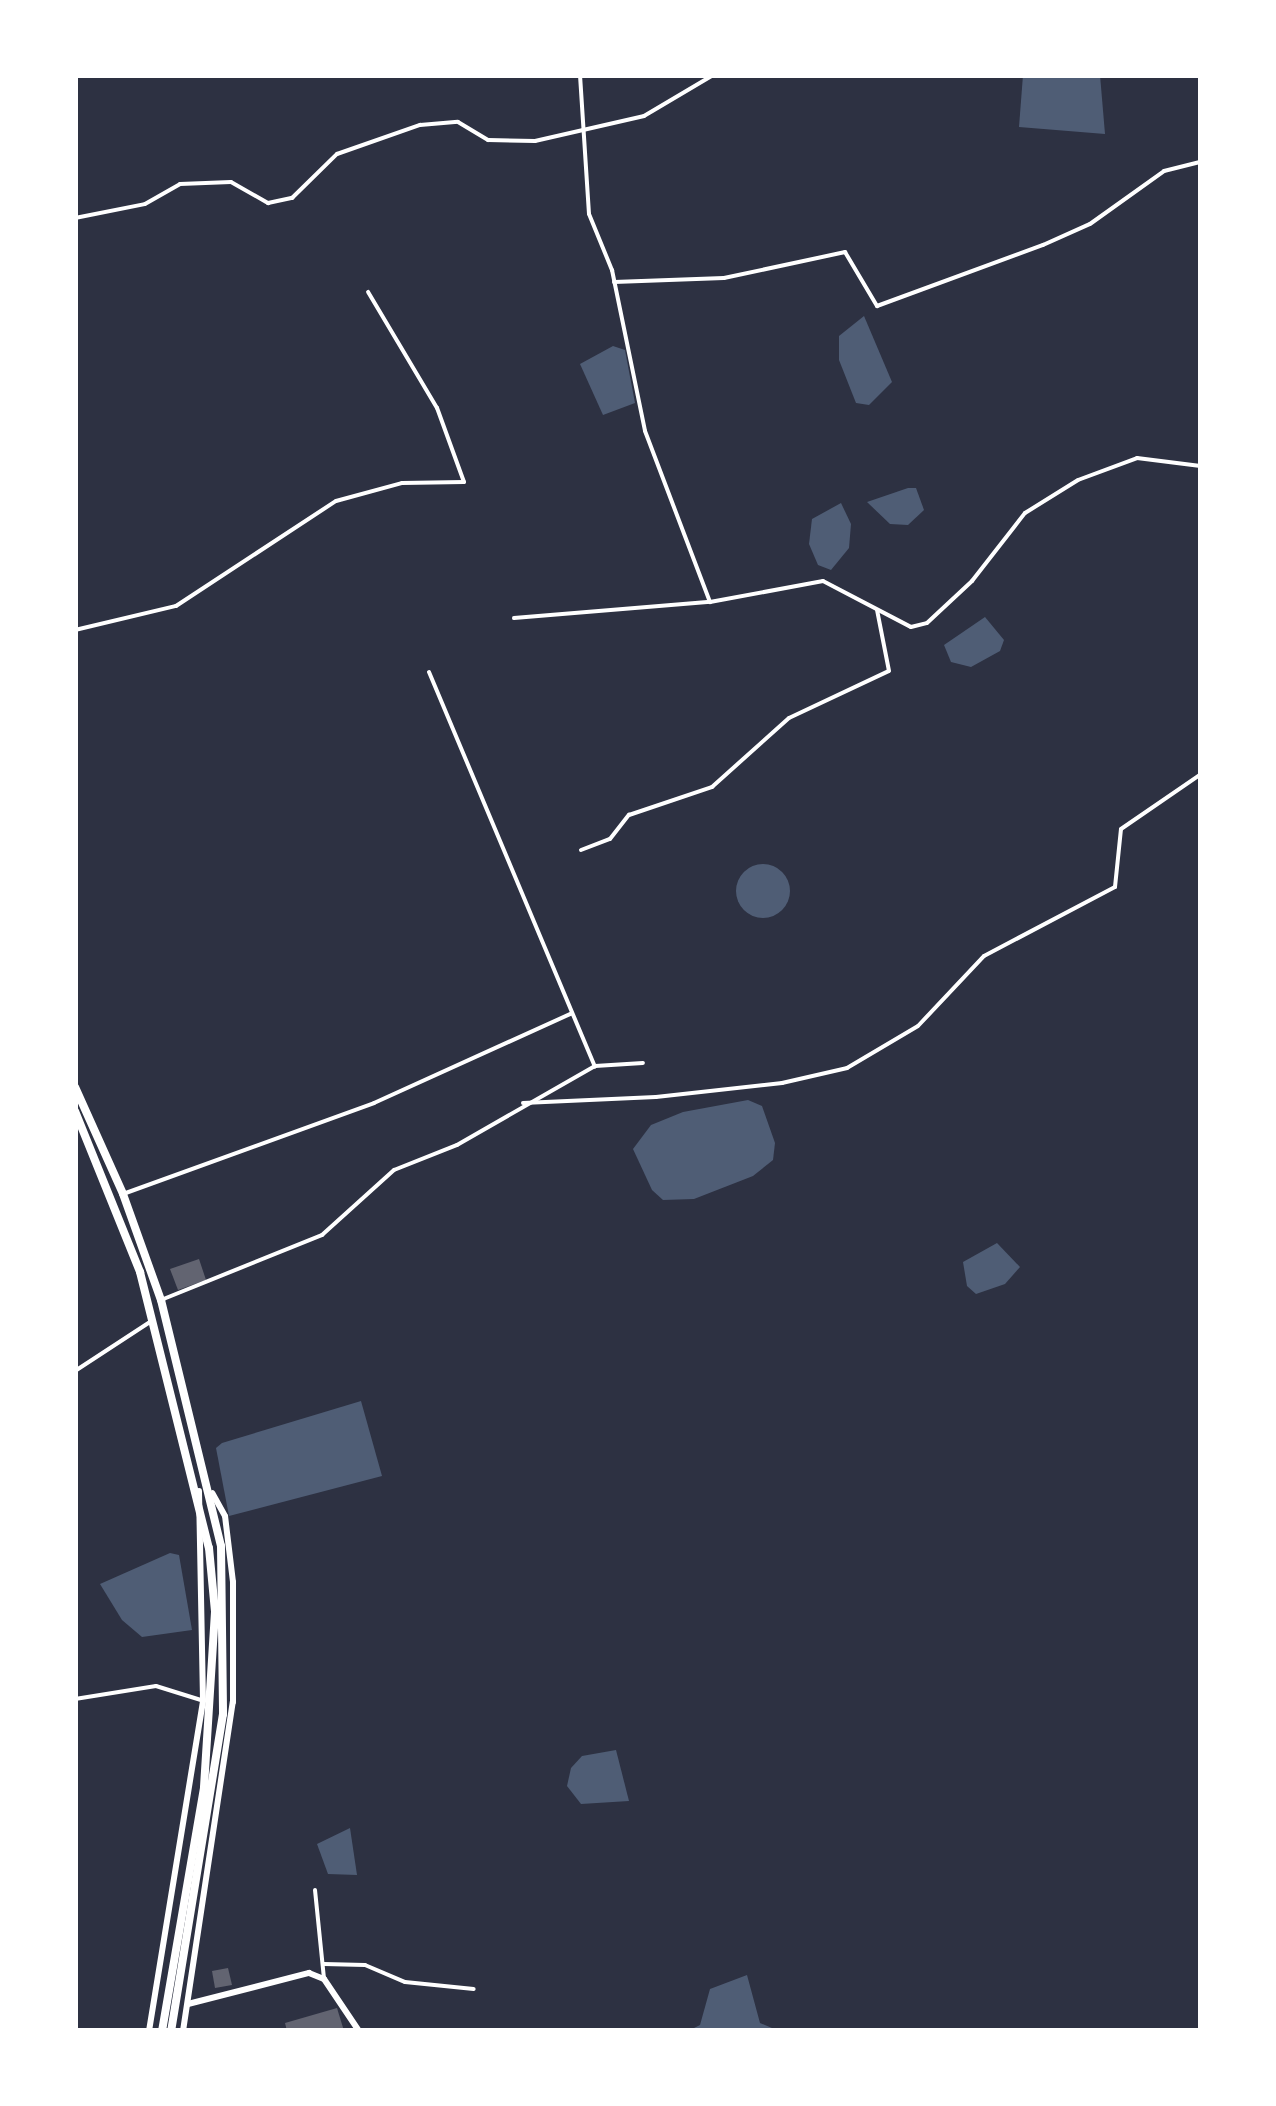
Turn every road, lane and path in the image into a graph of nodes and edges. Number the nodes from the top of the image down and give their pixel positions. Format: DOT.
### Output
graph roads {
  1 [pos="580,75"];
  2 [pos="714,75"];
  3 [pos="587,128"];
  4 [pos="1201,162"];
  5 [pos="75,218"];
  6 [pos="614,282"];
  7 [pos="368,292"];
  8 [pos="1201,466"];
  9 [pos="710,602"];
  10 [pos="877,610"];
  11 [pos="514,618"];
  12 [pos="75,630"];
  13 [pos="429,672"];
  14 [pos="1201,774"];
  15 [pos="581,850"];
  16 [pos="572,1013"];
  17 [pos="643,1063"];
  18 [pos="595,1066"];
  19 [pos="75,1087"];
  20 [pos="524,1102"];
  21 [pos="75,1111"];
  22 [pos="124,1194"];
  23 [pos="161,1300"];
  24 [pos="154,1319"];
  25 [pos="75,1371"];
  26 [pos="199,1492"];
  27 [pos="212,1493"];
  28 [pos="75,1699"];
  29 [pos="203,1700"];
  30 [pos="315,1890"];
  31 [pos="324,1964"];
  32 [pos="324,1979"];
  33 [pos="474,1989"];
  34 [pos="188,2004"];
  35 [pos="149,2031"];
  36 [pos="162,2031"];
  37 [pos="171,2031"];
  38 [pos="182,2031"];
  39 [pos="359,2031"];
  1 -- 3 [label="street"];
  2 -- 3 [label="street"];
  3 -- 5 [label="street"];
  3 -- 6 [label="street"];
  4 -- 6 [label="street"];
  6 -- 9 [label="street"];
  7 -- 12 [label="street"];
  8 -- 10 [label="street"];
  9 -- 10 [label="street"];
  9 -- 11 [label="street"];
  10 -- 15 [label="street"];
  13 -- 16 [label="street"];
  14 -- 20 [label="street"];
  16 -- 18 [label="street"];
  16 -- 22 [label="street"];
  17 -- 18 [label="street"];
  18 -- 20 [label="street"];
  19 -- 22 [label="highway"];
  20 -- 23 [label="street"];
  21 -- 24 [label="highway"];
  22 -- 23 [label="highway"];
  23 -- 27 [label="highway"];
  24 -- 25 [label="street"];
  24 -- 26 [label="highway"];
  26 -- 29 [label="main road"];
  26 -- 36 [label="highway"];
  27 -- 34 [label="main road"];
  27 -- 37 [label="highway"];
  28 -- 29 [label="street"];
  29 -- 35 [label="main road"];
  30 -- 31 [label="street"];
  31 -- 32 [label="street"];
  31 -- 33 [label="street"];
  32 -- 34 [label="main road"];
  32 -- 39 [label="main road"];
  34 -- 38 [label="main road"];
}
